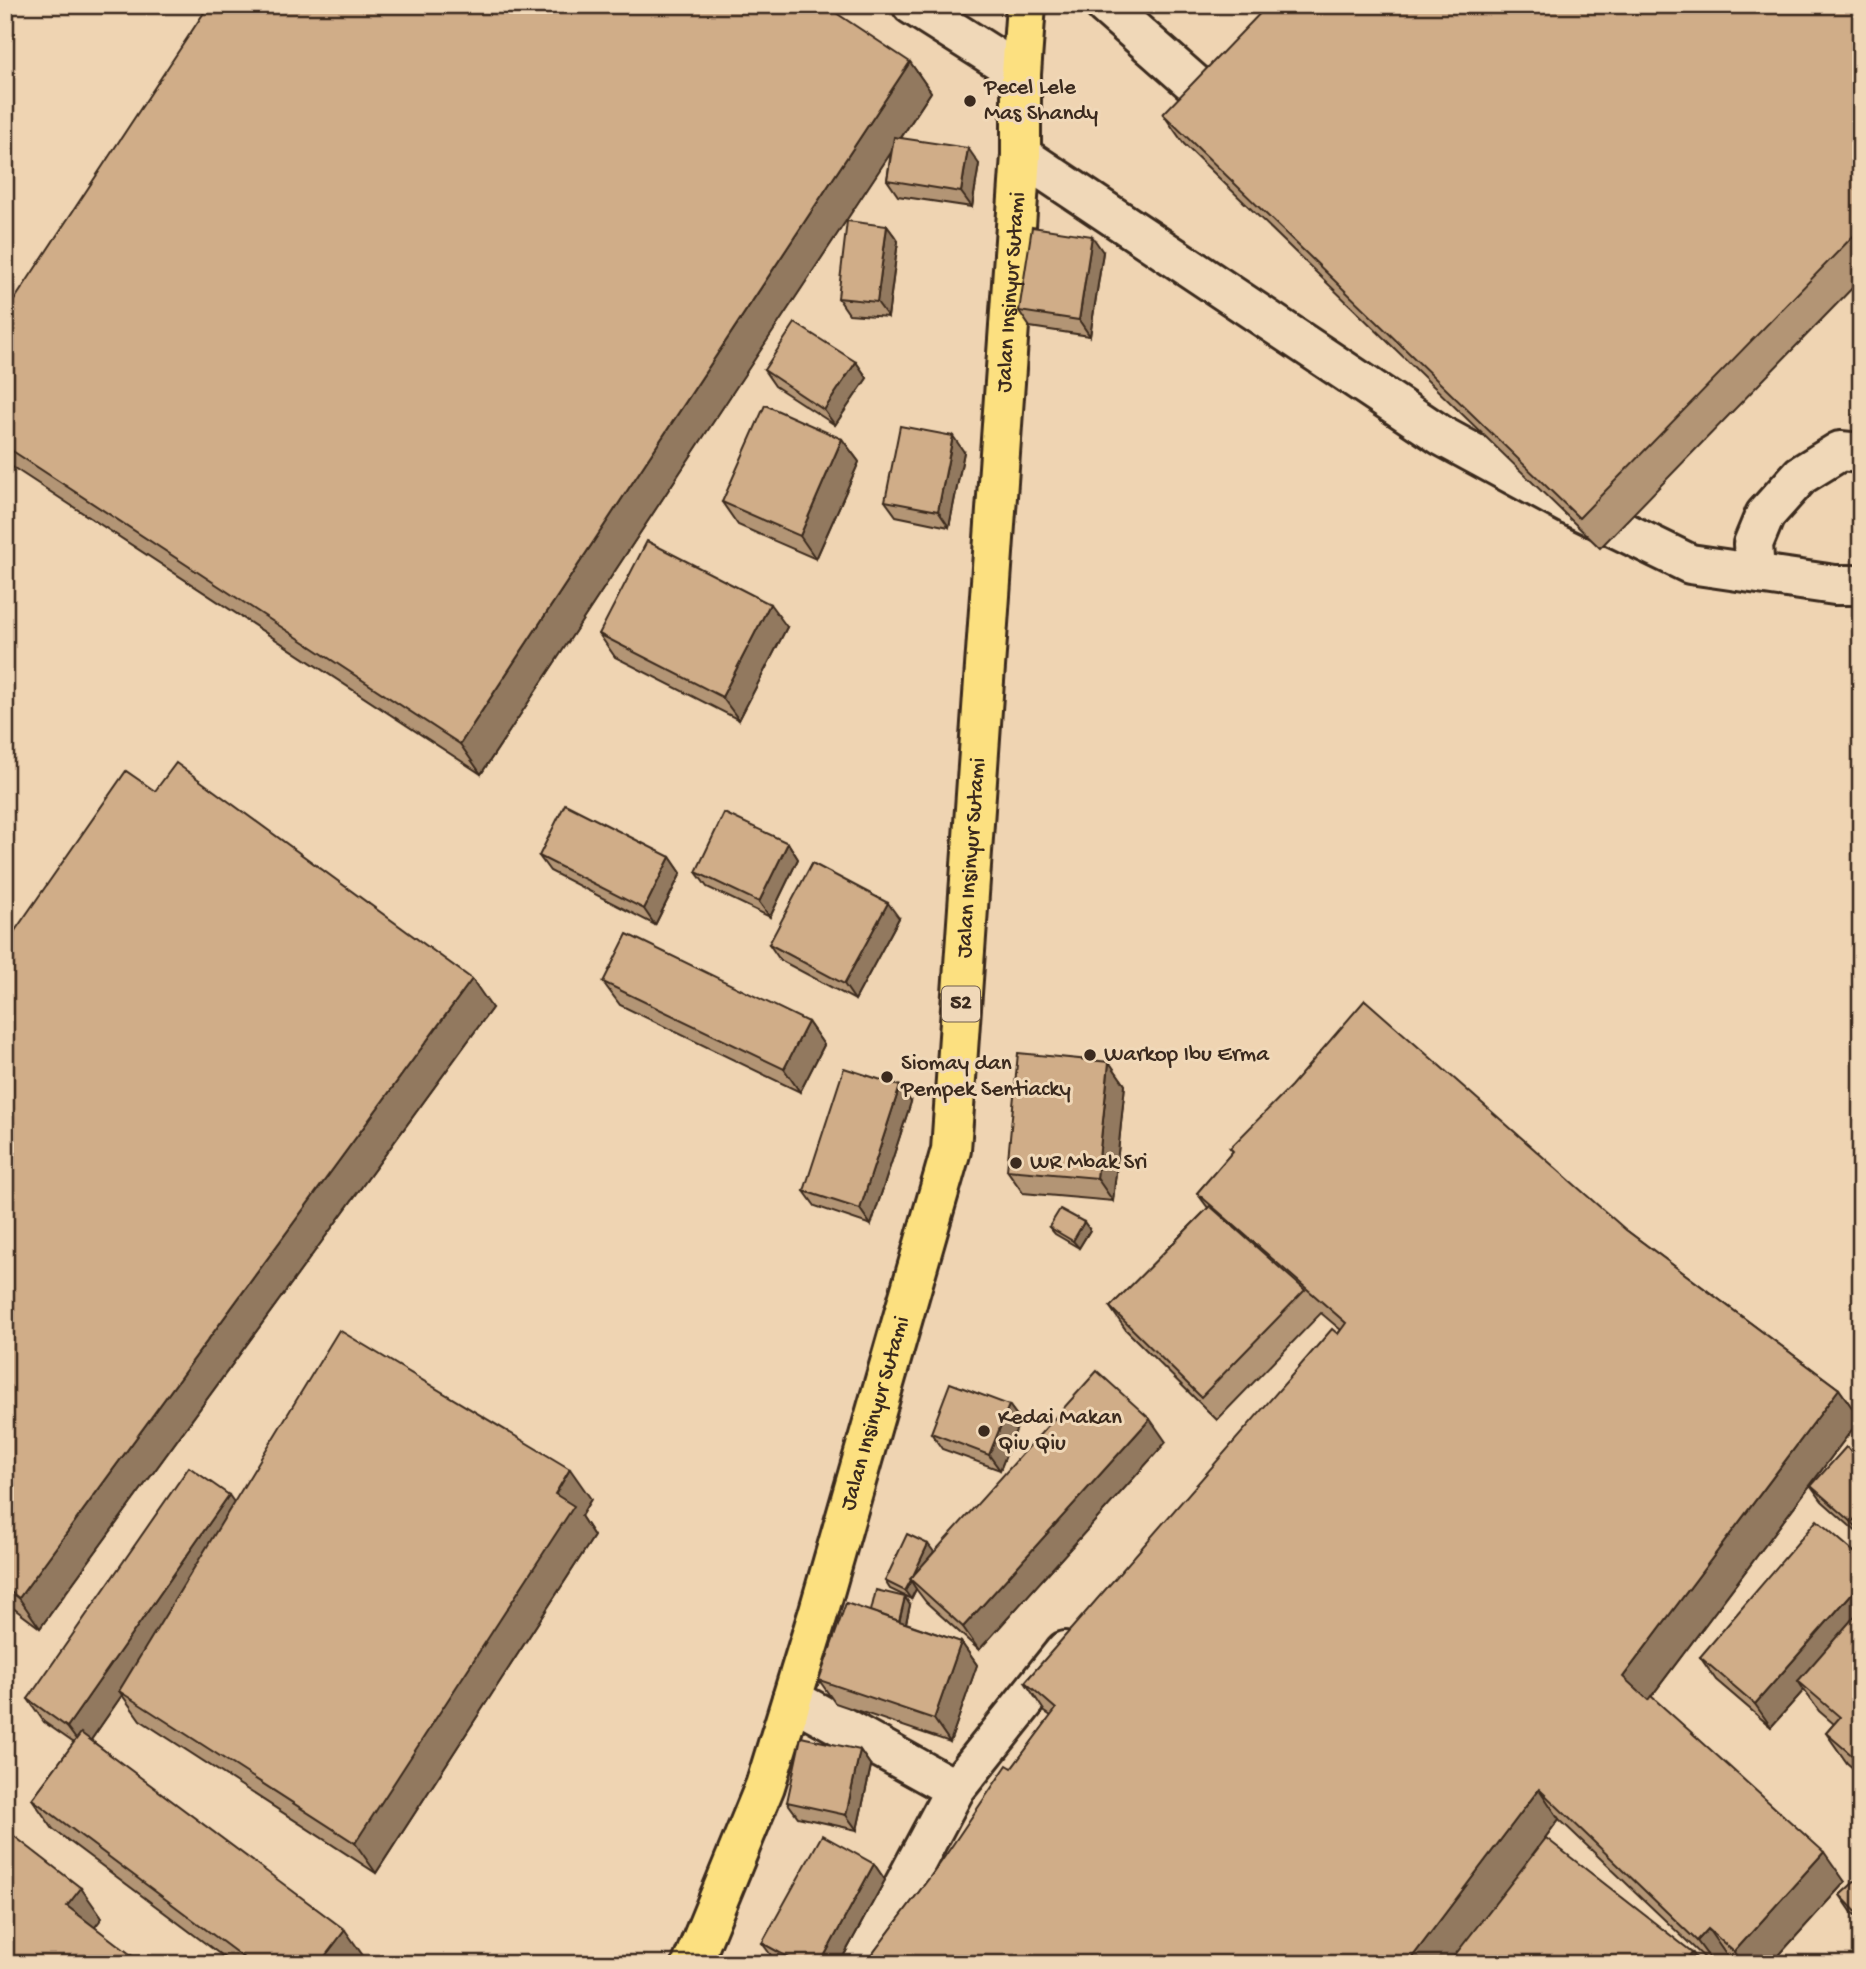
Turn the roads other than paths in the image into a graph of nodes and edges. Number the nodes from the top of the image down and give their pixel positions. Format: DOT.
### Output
graph roads {
  1 [pos="912,5"];
  2 [pos="1026,5"];
  3 [pos="1105,5"];
  4 [pos="1021,75"];
  5 [pos="1253,144"];
  6 [pos="1021,155"];
  7 [pos="1861,453"];
  8 [pos="1755,573"];
  9 [pos="1861,584"];
  10 [pos="1086,1625"];
  11 [pos="792,1699"];
  12 [pos="955,1789"];
  13 [pos="692,1964"];
  14 [pos="862,1964"];
  1 -- 4 [label="street"];
  2 -- 4 [label="highway, Jalan Insinyur Sutami / 52"];
  3 -- 5 [label="street"];
  4 -- 6 [label="highway, Jalan Insinyur Sutami / 52"];
  6 -- 8 [label="street"];
  6 -- 11 [label="highway, Jalan Insinyur Sutami / 52"];
  7 -- 8 [label="street"];
  8 -- 9 [label="street"];
  10 -- 12 [label="street"];
  11 -- 12 [label="street"];
  11 -- 13 [label="highway, Jalan Insinyur Sutami / 52"];
  12 -- 14 [label="street"];
}
